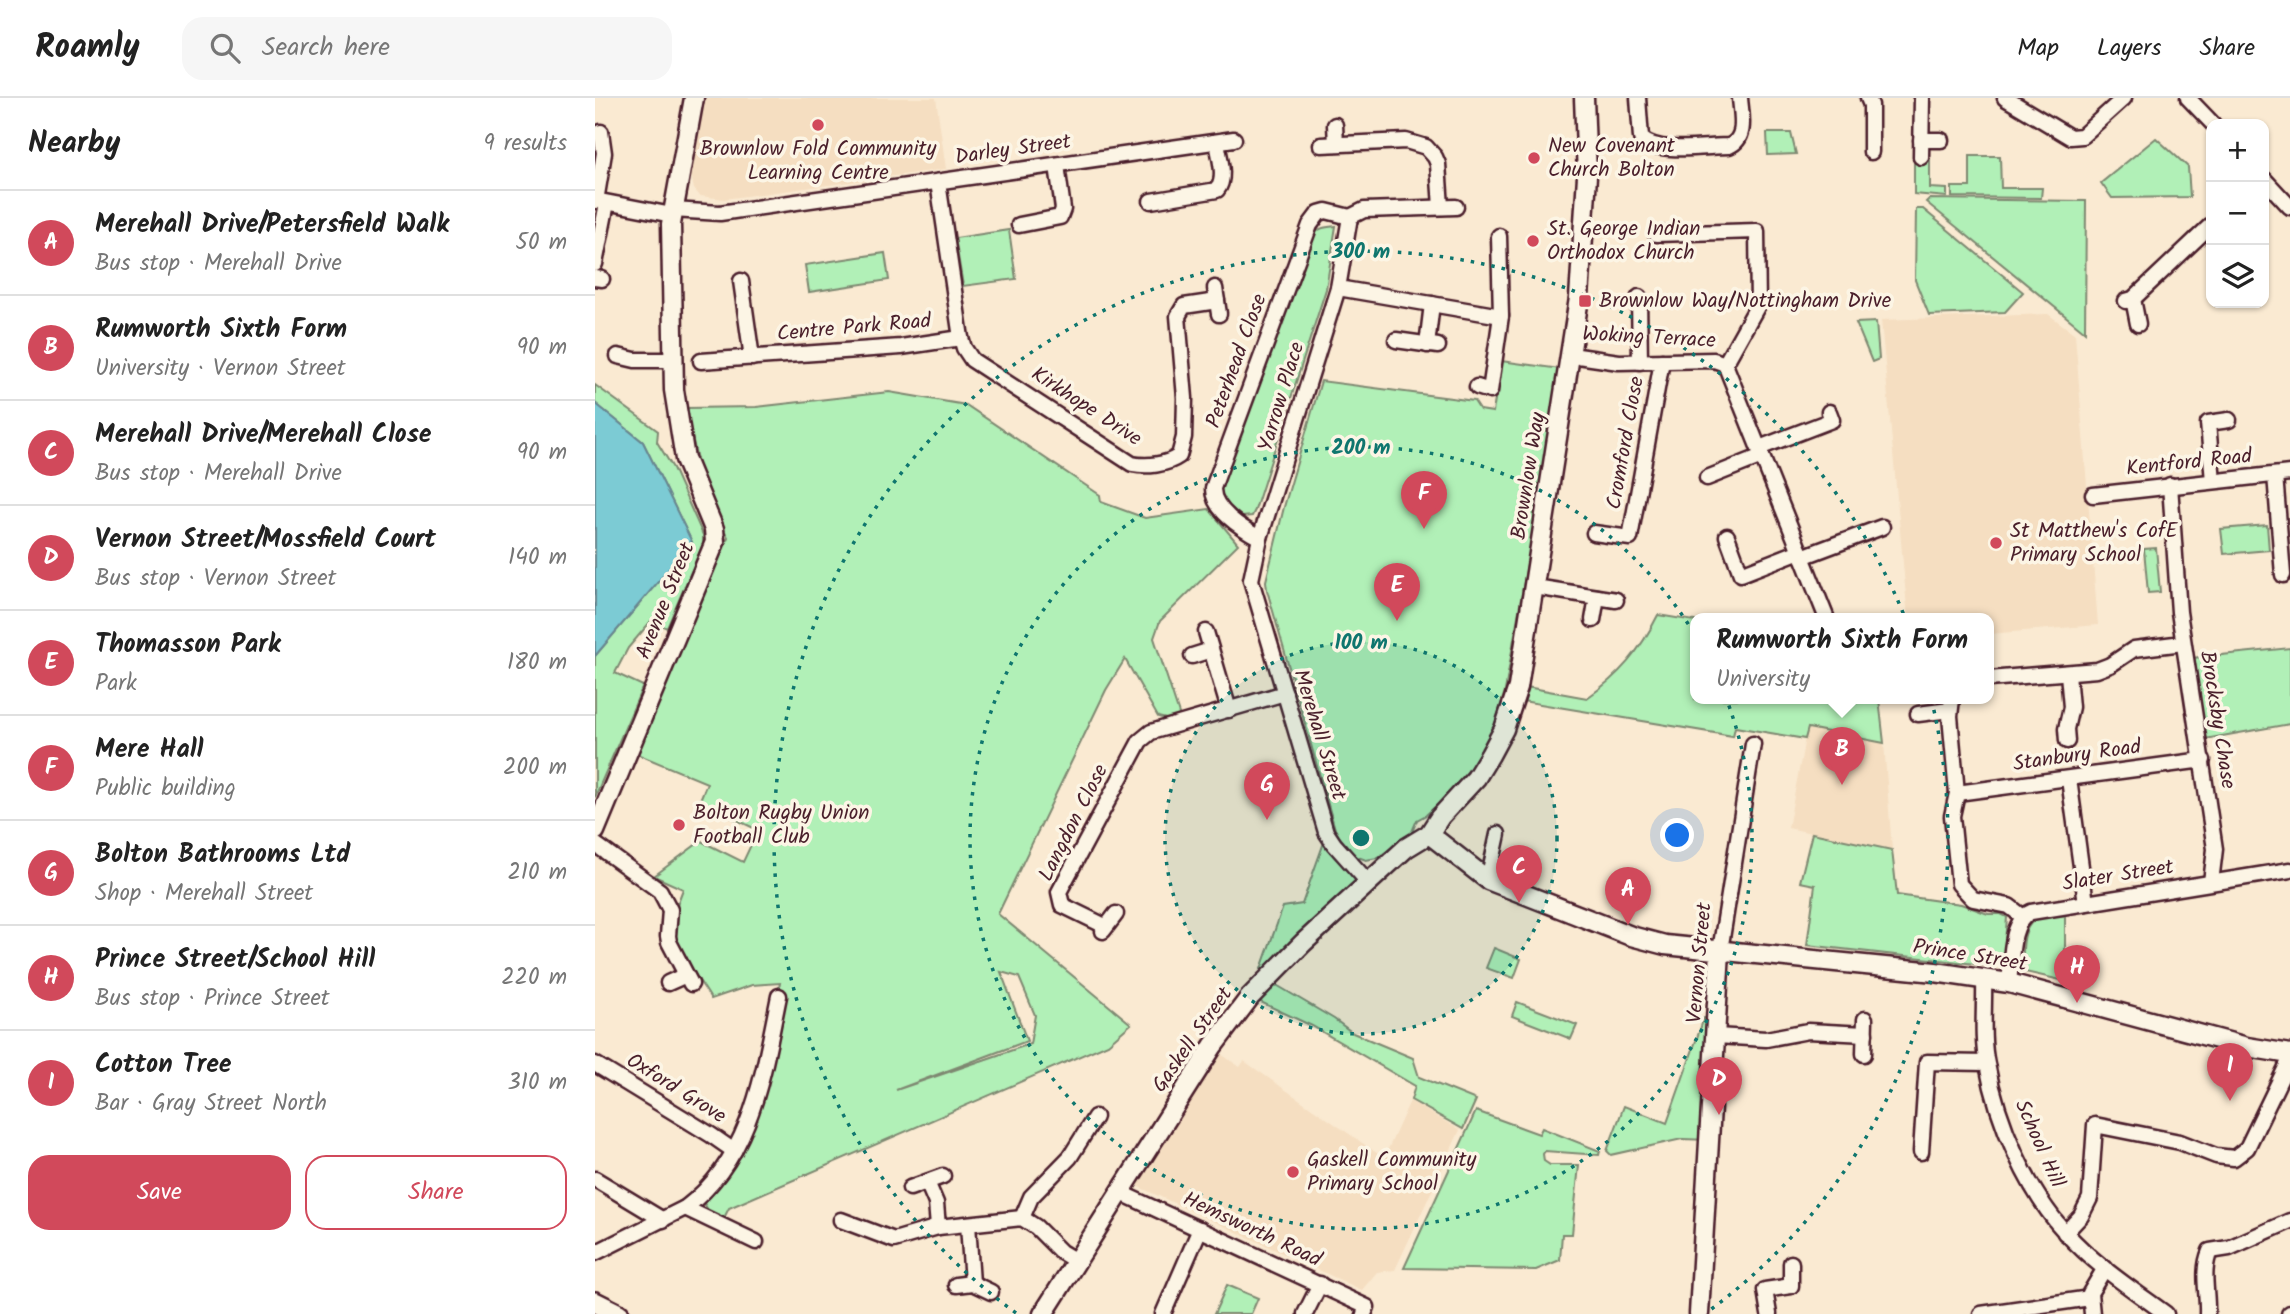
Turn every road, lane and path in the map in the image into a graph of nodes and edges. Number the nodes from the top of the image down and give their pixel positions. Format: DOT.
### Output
graph roads {
  1 [pos="694,98"];
  2 [pos="1584,98"];
  3 [pos="1638,98"];
  4 [pos="1740,98"];
  5 [pos="1868,98"];
  6 [pos="1922,98"];
  7 [pos="2005,98"];
  8 [pos="2124,98"];
  9 [pos="2188,98"];
  10 [pos="2208,119"];
  11 [pos="1335,125"];
  12 [pos="601,132"];
  13 [pos="1234,139"];
  14 [pos="1921,140"];
  15 [pos="1941,140"];
  16 [pos="1217,142"];
  17 [pos="1871,152"];
  18 [pos="1921,157"];
  19 [pos="1057,165"];
  20 [pos="938,182"];
  21 [pos="2267,182"];
  22 [pos="599,201"];
  23 [pos="1151,201"];
  24 [pos="2290,207"];
  25 [pos="673,212"];
  26 [pos="1350,217"];
  27 [pos="1019,225"];
  28 [pos="2206,230"];
  29 [pos="1656,234"];
  30 [pos="1499,236"];
  31 [pos="595,264"];
  32 [pos="740,281"];
  33 [pos="1338,288"];
  34 [pos="1639,298"];
  35 [pos="1217,301"];
  36 [pos="1432,304"];
  37 [pos="1501,316"];
  38 [pos="2138,324"];
  39 [pos="961,338"];
  40 [pos="1396,340"];
  41 [pos="1571,355"];
  42 [pos="618,356"];
  43 [pos="752,358"];
  44 [pos="673,360"];
  45 [pos="701,361"];
  46 [pos="1662,361"];
  47 [pos="1640,362"];
  48 [pos="1725,364"];
  49 [pos="1477,387"];
  50 [pos="1829,412"];
  51 [pos="2229,420"];
  52 [pos="1760,452"];
  53 [pos="1712,470"];
  54 [pos="2290,473"];
  55 [pos="2275,475"];
  56 [pos="2213,481"];
  57 [pos="2170,485"];
  58 [pos="2093,495"];
  59 [pos="1882,527"];
  60 [pos="1594,533"];
  61 [pos="1727,536"];
  62 [pos="1260,538"];
  63 [pos="1801,554"];
  64 [pos="2285,565"];
  65 [pos="1535,587"];
  66 [pos="1252,588"];
  67 [pos="1597,597"];
  68 [pos="1616,600"];
  69 [pos="1825,613"];
  70 [pos="1593,620"];
  71 [pos="1206,632"];
  72 [pos="2183,643"];
  73 [pos="1211,650"];
  74 [pos="1192,656"];
  75 [pos="2068,674"];
  76 [pos="1994,679"];
  77 [pos="1285,693"];
  78 [pos="1951,705"];
  79 [pos="1229,710"];
  80 [pos="1918,714"];
  81 [pos="2067,741"];
  82 [pos="1753,744"];
  83 [pos="2203,760"];
  84 [pos="2069,779"];
  85 [pos="1958,793"];
  86 [pos="595,831"];
  87 [pos="1429,834"];
  88 [pos="1498,834"];
  89 [pos="595,844"];
  90 [pos="2290,870"];
  91 [pos="1488,880"];
  92 [pos="1368,882"];
  93 [pos="2211,883"];
  94 [pos="2087,902"];
  95 [pos="1117,914"];
  96 [pos="2022,916"];
  97 [pos="1720,951"];
  98 [pos="1985,978"];
  99 [pos="2009,983"];
  100 [pos="668,984"];
  101 [pos="779,996"];
  102 [pos="1716,1036"];
  103 [pos="1864,1054"];
  104 [pos="2290,1054"];
  105 [pos="2290,1059"];
  106 [pos="1986,1063"];
  107 [pos="595,1064"];
  108 [pos="1095,1117"];
  109 [pos="1068,1132"];
  110 [pos="1081,1140"];
  111 [pos="734,1151"];
  112 [pos="1921,1152"];
  113 [pos="943,1176"];
  114 [pos="595,1179"];
  115 [pos="927,1182"];
  116 [pos="910,1188"];
  117 [pos="1119,1192"];
  118 [pos="685,1208"];
  119 [pos="1022,1218"];
  120 [pos="663,1220"];
  121 [pos="841,1220"];
  122 [pos="2290,1221"];
  123 [pos="968,1224"];
  124 [pos="938,1227"];
  125 [pos="1200,1229"];
  126 [pos="2065,1233"];
  127 [pos="756,1242"];
  128 [pos="595,1253"];
  129 [pos="1076,1261"];
  130 [pos="1791,1263"];
  131 [pos="2105,1268"];
  132 [pos="972,1283"];
  133 [pos="956,1284"];
  134 [pos="1320,1284"];
  135 [pos="991,1292"];
  136 [pos="2090,1298"];
  137 [pos="1365,1310"];
  138 [pos="1989,1313"];
  139 [pos="1043,1314"];
  140 [pos="1163,1314"];
  141 [pos="1305,1314"];
  142 [pos="1699,1314"];
  143 [pos="1769,1314"];
  144 [pos="2092,1314"];
  145 [pos="2166,1314"];
  146 [pos="2207,1314"];
  1 -- 25 [label="street, Avenue Street"];
  2 -- 41 [label="street, Brownlow Way"];
  3 -- 4 [label="street"];
  5 -- 17 [label="street"];
  6 -- 14 [label="street"];
  7 -- 8 [label="street"];
  9 -- 10 [label="street"];
  11 -- 26 [label="street"];
  12 -- 22 [label="street"];
  13 -- 16 [label="street, Darley Street"];
  14 -- 15 [label="street"];
  14 -- 18 [label="street"];
  16 -- 19 [label="street, Darley Street"];
  16 -- 23 [label="street"];
  19 -- 20 [label="street, Darley Street"];
  19 -- 27 [label="street"];
  20 -- 25 [label="street, Darley Street"];
  20 -- 39 [label="street, Kirkhope Drive"];
  21 -- 24 [label="street"];
  22 -- 25 [label="street, Darley Street"];
  22 -- 31 [label="street"];
  25 -- 44 [label="street, Avenue Street"];
  26 -- 33 [label="street, Yarrow Place"];
  26 -- 62 [label="street, Peterhead Close"];
  28 -- 38 [label="street"];
  29 -- 48 [label="street"];
  30 -- 37 [label="street"];
  32 -- 43 [label="street, Centre Park Road"];
  33 -- 36 [label="street"];
  33 -- 62 [label="street, Yarrow Place"];
  34 -- 47 [label="street"];
  35 -- 39 [label="street, Kirkhope Drive"];
  36 -- 37 [label="street"];
  36 -- 40 [label="street"];
  37 -- 49 [label="street"];
  39 -- 43 [label="street, Centre Park Road"];
  41 -- 47 [label="street, Woking Terrace"];
  41 -- 65 [label="street, Brownlow Way"];
  42 -- 44 [label="street"];
  43 -- 45 [label="street, Centre Park Road"];
  44 -- 86 [label="street, Avenue Street"];
  46 -- 47 [label="street, Woking Terrace"];
  46 -- 48 [label="street, Woking Terrace"];
  46 -- 60 [label="street, Cromford Close"];
  48 -- 52 [label="street"];
  50 -- 52 [label="street"];
  51 -- 56 [label="street"];
  52 -- 53 [label="street"];
  52 -- 63 [label="street"];
  54 -- 55 [label="street, Kentford Road"];
  55 -- 56 [label="street, Kentford Road"];
  55 -- 64 [label="street"];
  56 -- 57 [label="street, Kentford Road"];
  57 -- 58 [label="street, Kentford Road"];
  57 -- 72 [label="street"];
  59 -- 63 [label="street"];
  61 -- 63 [label="street"];
  62 -- 66 [label="street, Yarrow Place"];
  63 -- 69 [label="street"];
  65 -- 67 [label="street"];
  65 -- 87 [label="street, Brownlow Way"];
  66 -- 77 [label="street, Merehall Street"];
  67 -- 68 [label="street"];
  67 -- 70 [label="street"];
  71 -- 73 [label="street"];
  72 -- 75 [label="street, Brocksby Chase"];
  72 -- 83 [label="street, Brocksby Chase"];
  73 -- 74 [label="street"];
  73 -- 79 [label="street"];
  75 -- 76 [label="street, Brocksby Chase"];
  75 -- 81 [label="street"];
  77 -- 79 [label="street"];
  77 -- 92 [label="street, Merehall Street"];
  78 -- 80 [label="street"];
  78 -- 85 [label="street"];
  79 -- 95 [label="street, Langdon Close"];
  82 -- 97 [label="street, Vernon Street"];
  83 -- 84 [label="street, Stanbury Road"];
  83 -- 93 [label="street, Brocksby Chase"];
  84 -- 85 [label="street, Stanbury Road"];
  84 -- 94 [label="street"];
  85 -- 96 [label="street"];
  87 -- 91 [label="street, Prince Street"];
  87 -- 92 [label="street, Gaskell Street"];
  88 -- 91 [label="street"];
  89 -- 100 [label="street"];
  90 -- 93 [label="street, Slater Street"];
  91 -- 97 [label="street, Prince Street"];
  92 -- 117 [label="street, Gaskell Street"];
  93 -- 94 [label="street, Slater Street"];
  94 -- 96 [label="street, Slater Street"];
  96 -- 99 [label="street"];
  97 -- 98 [label="street, Prince Street"];
  97 -- 102 [label="street, Vernon Street"];
  98 -- 99 [label="street, Prince Street"];
  98 -- 106 [label="street, School Hill"];
  99 -- 104 [label="street, Prince Street"];
  101 -- 111 [label="street"];
  102 -- 103 [label="street"];
  102 -- 142 [label="street, Vernon Street"];
  105 -- 126 [label="street"];
  106 -- 112 [label="street"];
  106 -- 126 [label="street, School Hill"];
  107 -- 111 [label="street, Oxford Grove"];
  108 -- 110 [label="street"];
  109 -- 110 [label="street"];
  110 -- 119 [label="street"];
  111 -- 118 [label="street"];
  113 -- 115 [label="street"];
  114 -- 120 [label="street"];
  115 -- 116 [label="street"];
  115 -- 124 [label="street"];
  117 -- 125 [label="street, Hemsworth Road"];
  117 -- 129 [label="street, Gaskell Street"];
  118 -- 120 [label="street"];
  118 -- 127 [label="street"];
  119 -- 123 [label="street"];
  119 -- 129 [label="street"];
  120 -- 128 [label="street"];
  121 -- 124 [label="street"];
  122 -- 146 [label="street"];
  123 -- 124 [label="street"];
  123 -- 132 [label="street"];
  125 -- 134 [label="street, Hemsworth Road"];
  125 -- 140 [label="street"];
  126 -- 131 [label="street, School Hill"];
  129 -- 139 [label="street, Gaskell Street"];
  130 -- 143 [label="street"];
  131 -- 136 [label="street"];
  131 -- 145 [label="street, School Hill"];
  132 -- 133 [label="street"];
  132 -- 135 [label="street"];
  134 -- 137 [label="street, Hemsworth Road"];
  134 -- 141 [label="street"];
  136 -- 138 [label="street"];
  136 -- 144 [label="street"];
}
